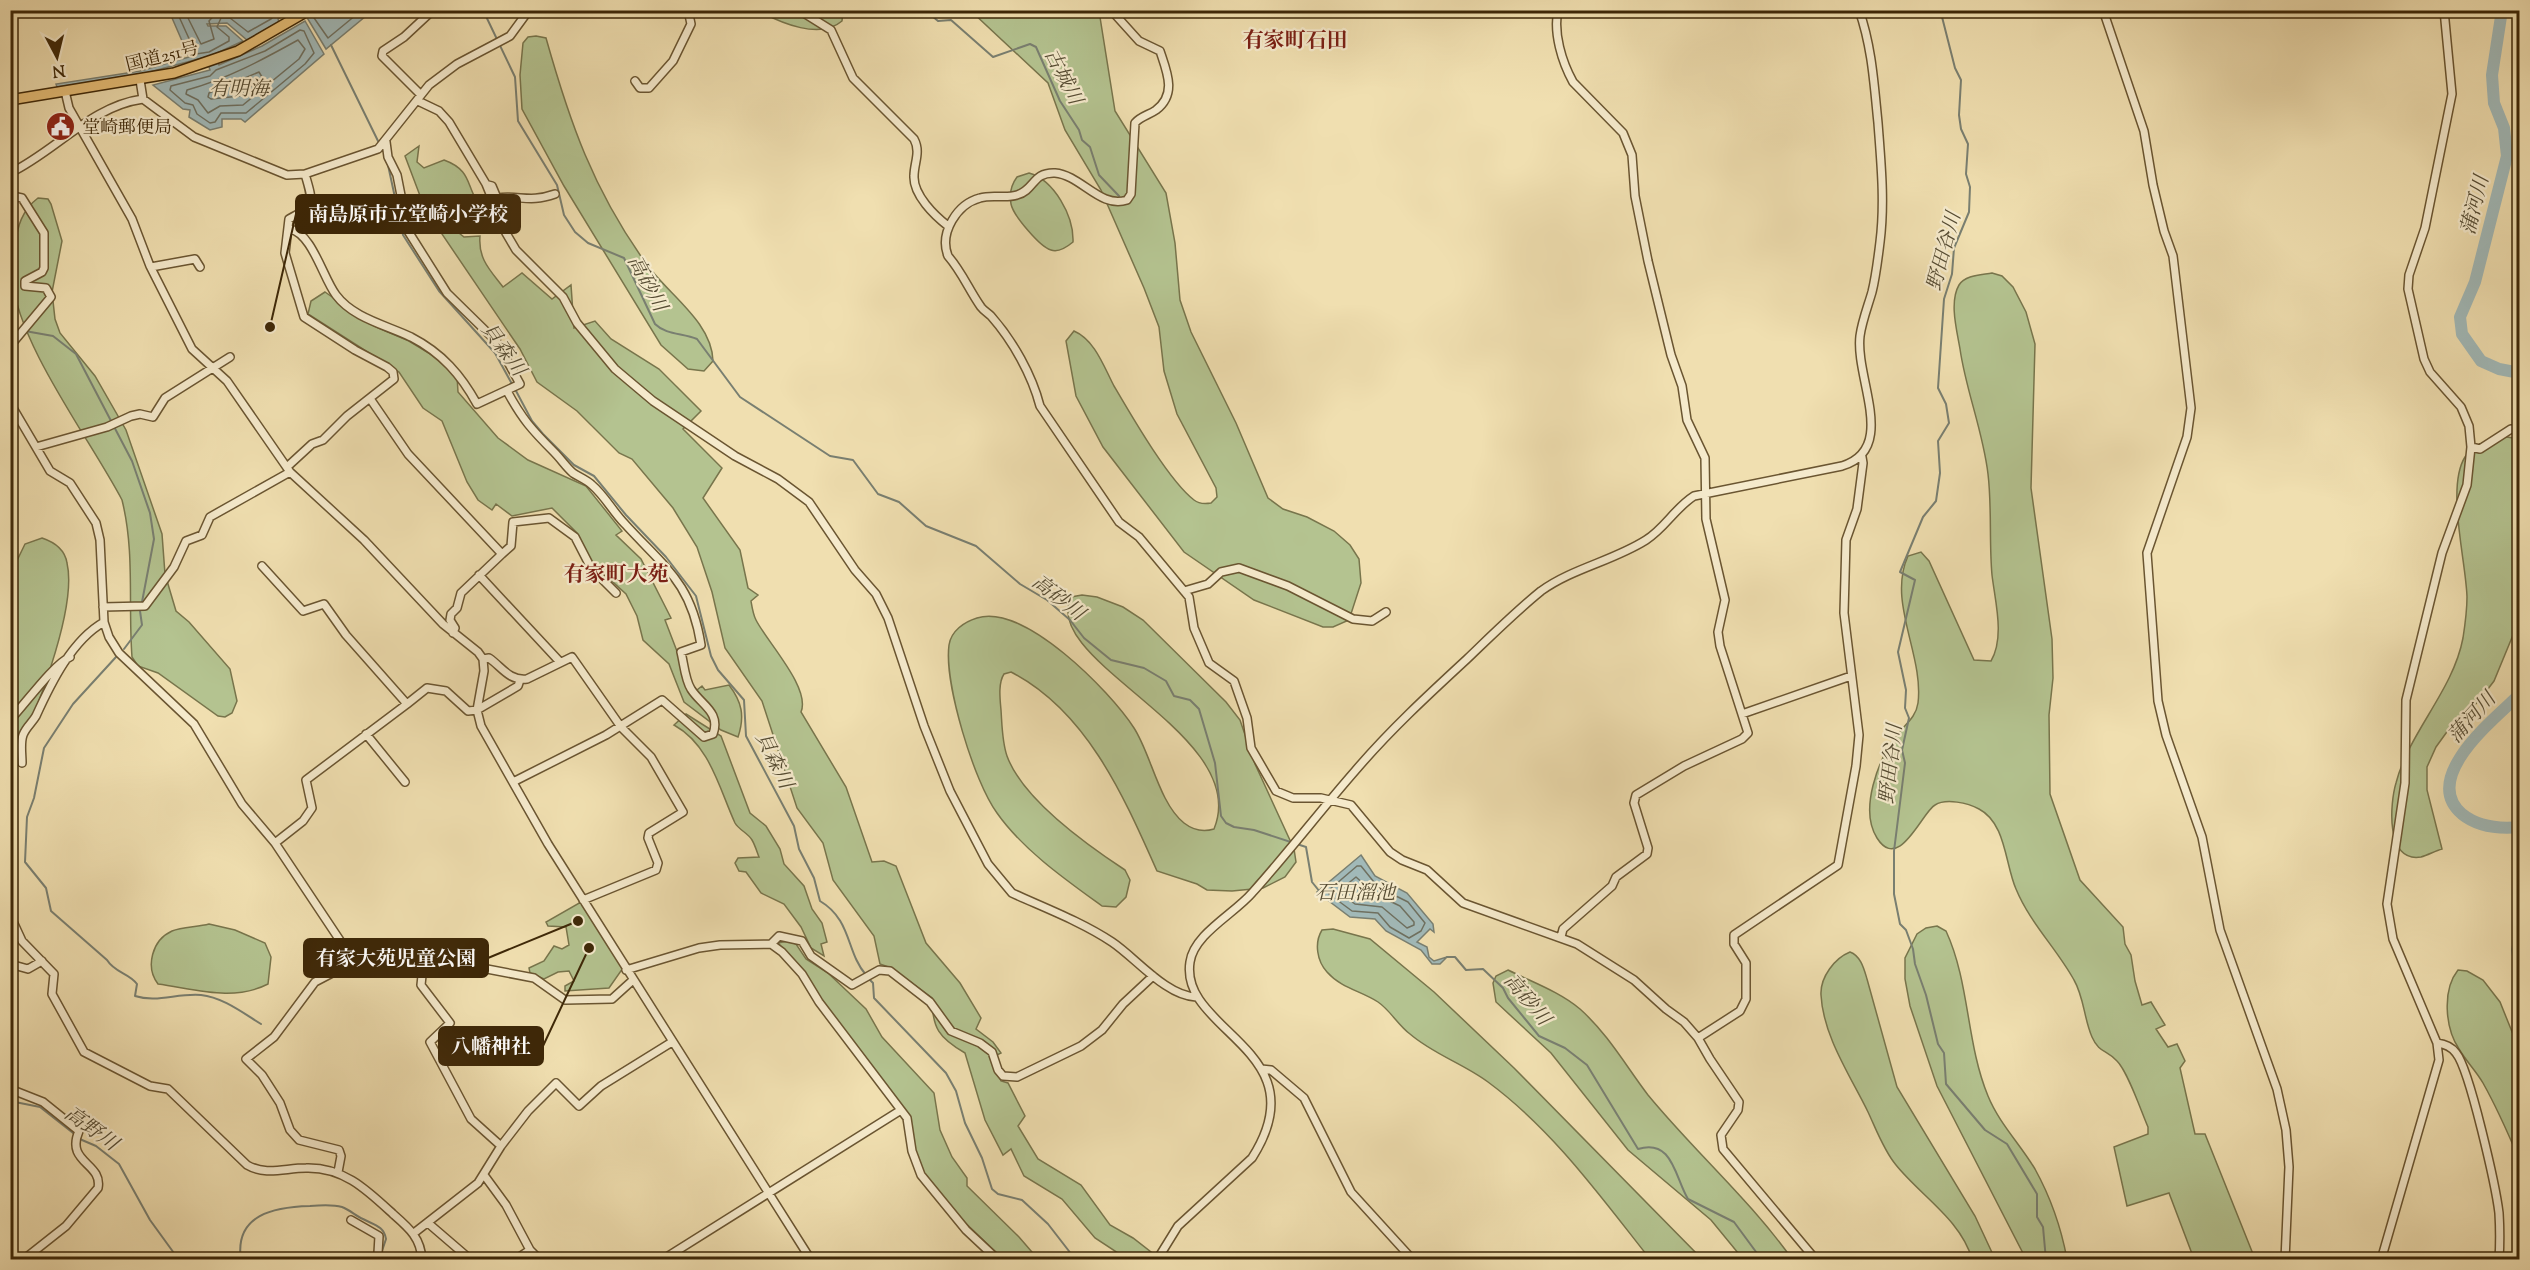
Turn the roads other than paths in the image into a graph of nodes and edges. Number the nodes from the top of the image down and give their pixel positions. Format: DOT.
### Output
graph roads {
  1 [pos="433,10"];
  2 [pos="529,10"];
  3 [pos="688,10"];
  4 [pos="800,10"];
  5 [pos="1111,10"];
  6 [pos="1558,10"];
  7 [pos="1859,10"];
  8 [pos="2103,10"];
  9 [pos="2444,10"];
  10 [pos="306,12"];
  11 [pos="140,81"];
  12 [pos="635,81"];
  13 [pos="65,91"];
  14 [pos="420,98"];
  15 [pos="143,99"];
  16 [pos="10,100"];
  17 [pos="79,126"];
  18 [pos="384,144"];
  19 [pos="10,173"];
  20 [pos="305,174"];
  21 [pos="486,184"];
  22 [pos="10,192"];
  23 [pos="555,194"];
  24 [pos="948,226"];
  25 [pos="290,229"];
  26 [pos="151,267"];
  27 [pos="200,267"];
  28 [pos="10,346"];
  29 [pos="230,357"];
  30 [pos="214,368"];
  31 [pos="511,388"];
  32 [pos="371,400"];
  33 [pos="12,408"];
  34 [pos="2520,430"];
  35 [pos="36,447"];
  36 [pos="2472,447"];
  37 [pos="1862,457"];
  38 [pos="288,470"];
  39 [pos="1705,492"];
  40 [pos="502,554"];
  41 [pos="262,566"];
  42 [pos="479,576"];
  43 [pos="1184,591"];
  44 [pos="616,593"];
  45 [pos="103,608"];
  46 [pos="1386,612"];
  47 [pos="104,622"];
  48 [pos="453,633"];
  49 [pos="70,657"];
  50 [pos="483,659"];
  51 [pos="560,662"];
  52 [pos="1851,676"];
  53 [pos="520,680"];
  54 [pos="407,704"];
  55 [pos="477,710"];
  56 [pos="1742,714"];
  57 [pos="10,720"];
  58 [pos="621,727"];
  59 [pos="366,734"];
  60 [pos="22,763"];
  61 [pos="405,782"];
  62 [pos="513,782"];
  63 [pos="1332,800"];
  64 [pos="275,843"];
  65 [pos="583,900"];
  66 [pos="10,915"];
  67 [pos="1561,937"];
  68 [pos="343,944"];
  69 [pos="771,944"];
  70 [pos="424,957"];
  71 [pos="42,961"];
  72 [pos="10,964"];
  73 [pos="626,970"];
  74 [pos="1153,976"];
  75 [pos="633,980"];
  76 [pos="1196,997"];
  77 [pos="1698,1038"];
  78 [pos="672,1042"];
  79 [pos="2437,1043"];
  80 [pos="1261,1069"];
  81 [pos="10,1089"];
  82 [pos="901,1110"];
  83 [pos="501,1146"];
  84 [pos="338,1172"];
  85 [pos="484,1175"];
  86 [pos="767,1192"];
  87 [pos="351,1220"];
  88 [pos="428,1223"];
  89 [pos="414,1233"];
  90 [pos="530,1250"];
  91 [pos="23,1260"];
  92 [pos="375,1260"];
  93 [pos="422,1260"];
  94 [pos="471,1260"];
  95 [pos="515,1260"];
  96 [pos="540,1260"];
  97 [pos="662,1260"];
  98 [pos="811,1260"];
  99 [pos="998,1260"];
  100 [pos="1157,1260"];
  101 [pos="1413,1260"];
  102 [pos="1816,1260"];
  103 [pos="2285,1260"];
  104 [pos="2381,1260"];
  105 [pos="2499,1260"];
  1 -- 14 [label="street"];
  2 -- 14 [label="street"];
  3 -- 12 [label="street"];
  4 -- 24 [label="street"];
  5 -- 24 [label="street"];
  6 -- 39 [label="street"];
  7 -- 37 [label="street"];
  8 -- 103 [label="street"];
  9 -- 36 [label="street"];
  10 -- 11 [label="highway, 国道251号"];
  11 -- 13 [label="highway, 国道251号"];
  11 -- 15 [label="street"];
  13 -- 16 [label="highway, 国道251号"];
  13 -- 17 [label="street"];
  14 -- 18 [label="street"];
  14 -- 21 [label="street"];
  15 -- 17 [label="street"];
  15 -- 20 [label="street"];
  17 -- 19 [label="street"];
  17 -- 26 [label="street"];
  18 -- 20 [label="street"];
  18 -- 31 [label="street"];
  20 -- 25 [label="street"];
  21 -- 23 [label="street"];
  21 -- 74 [label="street"];
  22 -- 28 [label="street"];
  24 -- 43 [label="street"];
  25 -- 31 [label="street"];
  25 -- 32 [label="street"];
  26 -- 27 [label="street"];
  26 -- 30 [label="street"];
  29 -- 30 [label="street"];
  30 -- 35 [label="street"];
  30 -- 38 [label="street"];
  31 -- 58 [label="street"];
  32 -- 38 [label="street"];
  32 -- 40 [label="street"];
  33 -- 35 [label="street"];
  34 -- 36 [label="street"];
  35 -- 45 [label="street"];
  36 -- 79 [label="street"];
  37 -- 39 [label="street"];
  37 -- 52 [label="street"];
  38 -- 45 [label="street"];
  38 -- 48 [label="street"];
  39 -- 56 [label="street"];
  39 -- 63 [label="street"];
  40 -- 42 [label="street"];
  40 -- 44 [label="street"];
  41 -- 54 [label="street"];
  42 -- 48 [label="street"];
  42 -- 51 [label="street"];
  43 -- 46 [label="street"];
  43 -- 63 [label="street"];
  45 -- 47 [label="street"];
  47 -- 49 [label="street"];
  47 -- 64 [label="street"];
  48 -- 50 [label="street"];
  49 -- 57 [label="street"];
  49 -- 60 [label="street"];
  50 -- 53 [label="street"];
  50 -- 55 [label="street"];
  51 -- 53 [label="street"];
  51 -- 58 [label="street"];
  52 -- 56 [label="street"];
  52 -- 77 [label="street"];
  53 -- 55 [label="street"];
  54 -- 55 [label="street"];
  54 -- 59 [label="street"];
  55 -- 62 [label="street"];
  56 -- 67 [label="street"];
  58 -- 62 [label="street"];
  58 -- 65 [label="street"];
  59 -- 61 [label="street"];
  59 -- 64 [label="street"];
  62 -- 65 [label="street"];
  63 -- 67 [label="street"];
  63 -- 76 [label="street"];
  64 -- 68 [label="street"];
  65 -- 73 [label="street"];
  66 -- 71 [label="street"];
  67 -- 77 [label="street"];
  68 -- 70 [label="street"];
  68 -- 84 [label="street"];
  69 -- 73 [label="street"];
  69 -- 74 [label="street"];
  69 -- 82 [label="street"];
  70 -- 75 [label="street"];
  70 -- 83 [label="street"];
  71 -- 72 [label="street"];
  71 -- 84 [label="street"];
  73 -- 75 [label="street"];
  74 -- 76 [label="street"];
  75 -- 78 [label="street"];
  76 -- 80 [label="street"];
  77 -- 102 [label="street"];
  78 -- 83 [label="street"];
  78 -- 86 [label="street"];
  79 -- 104 [label="street"];
  79 -- 105 [label="street"];
  80 -- 100 [label="street"];
  80 -- 101 [label="street"];
  81 -- 91 [label="street"];
  82 -- 86 [label="street"];
  82 -- 99 [label="street"];
  83 -- 85 [label="street"];
  84 -- 89 [label="street"];
  85 -- 88 [label="street"];
  85 -- 90 [label="street"];
  86 -- 97 [label="street"];
  86 -- 98 [label="street"];
  87 -- 92 [label="street"];
  88 -- 89 [label="street"];
  88 -- 94 [label="street"];
  89 -- 93 [label="street"];
  90 -- 95 [label="street"];
  90 -- 96 [label="street"];
}
